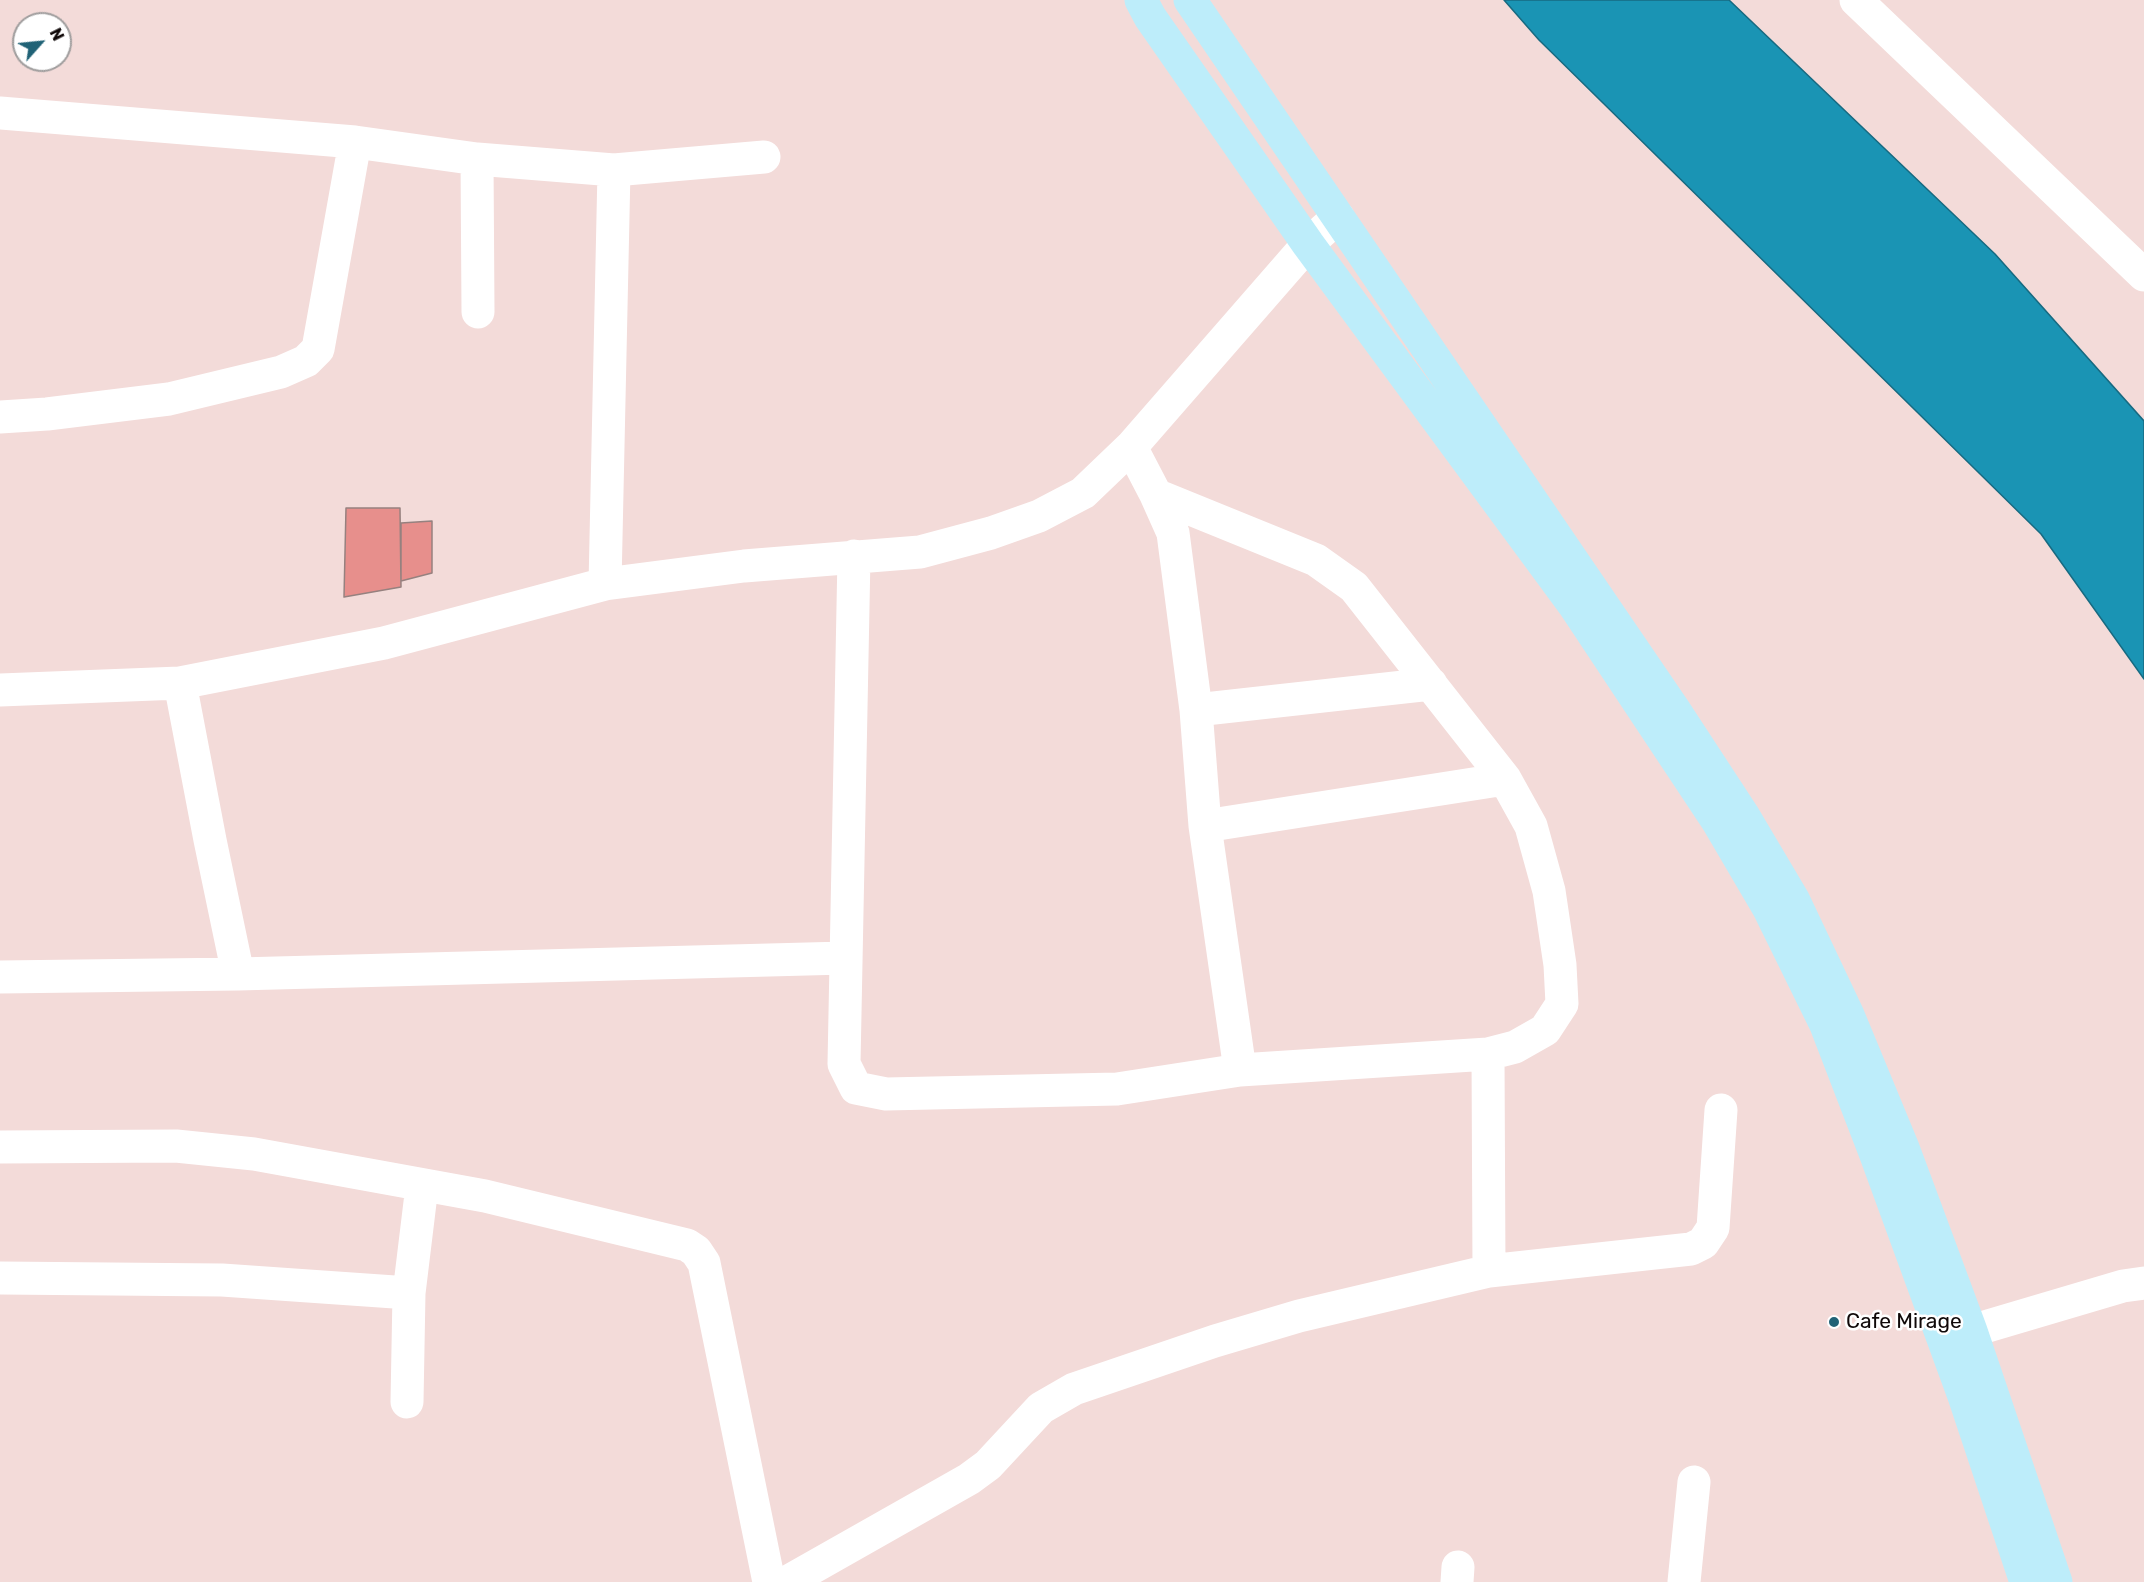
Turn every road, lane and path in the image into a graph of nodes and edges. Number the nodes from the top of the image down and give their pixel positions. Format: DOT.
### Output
graph roads {
  1 [pos="1141,0"];
  2 [pos="1190,0"];
  3 [pos="1856,0"];
  4 [pos="0,113"];
  5 [pos="355,142"];
  6 [pos="764,157"];
  7 [pos="477,159"];
  8 [pos="614,170"];
  9 [pos="1338,217"];
  10 [pos="1308,244"];
  11 [pos="2143,273"];
  12 [pos="478,312"];
  13 [pos="0,417"];
  14 [pos="1131,447"];
  15 [pos="1156,495"];
  16 [pos="854,556"];
  17 [pos="605,584"];
  18 [pos="180,683"];
  19 [pos="1431,684"];
  20 [pos="0,690"];
  21 [pos="1196,710"];
  22 [pos="1505,779"];
  23 [pos="1205,826"];
  24 [pos="845,958"];
  25 [pos="238,974"];
  26 [pos="0,976"];
  27 [pos="1488,1054"];
  28 [pos="1240,1070"];
  29 [pos="1721,1110"];
  30 [pos="0,1147"];
  31 [pos="422,1186"];
  32 [pos="1489,1271"];
  33 [pos="0,1278"];
  34 [pos="2144,1283"];
  35 [pos="409,1293"];
  36 [pos="1971,1330"];
  37 [pos="406,1402"];
  38 [pos="1694,1482"];
  39 [pos="770,1582"];
  40 [pos="787,1582"];
  41 [pos="1684,1582"];
  42 [pos="2026,1582"];
  43 [pos="2056,1582"];
  1 -- 10 [label="main road"];
  2 -- 9 [label="main road"];
  3 -- 11 [label="street"];
  4 -- 5 [label="street"];
  5 -- 7 [label="street"];
  5 -- 13 [label="street"];
  6 -- 8 [label="street"];
  7 -- 8 [label="street"];
  7 -- 12 [label="street"];
  8 -- 17 [label="street"];
  9 -- 10 [label="street"];
  9 -- 36 [label="main road"];
  10 -- 14 [label="street"];
  10 -- 42 [label="main road"];
  14 -- 15 [label="street"];
  14 -- 16 [label="street"];
  15 -- 19 [label="street"];
  15 -- 21 [label="street"];
  16 -- 17 [label="street"];
  16 -- 24 [label="street"];
  17 -- 18 [label="street"];
  18 -- 20 [label="street"];
  18 -- 25 [label="street"];
  19 -- 21 [label="street"];
  19 -- 22 [label="street"];
  21 -- 23 [label="street"];
  22 -- 23 [label="street"];
  22 -- 27 [label="street"];
  23 -- 28 [label="street"];
  24 -- 25 [label="street"];
  24 -- 28 [label="street"];
  25 -- 26 [label="street"];
  27 -- 28 [label="street"];
  27 -- 32 [label="street"];
  29 -- 32 [label="street"];
  30 -- 31 [label="street"];
  31 -- 35 [label="street"];
  31 -- 39 [label="street"];
  32 -- 40 [label="street"];
  33 -- 35 [label="street"];
  34 -- 36 [label="street"];
  35 -- 37 [label="street"];
  36 -- 43 [label="main road"];
  38 -- 41 [label="street"];
}
